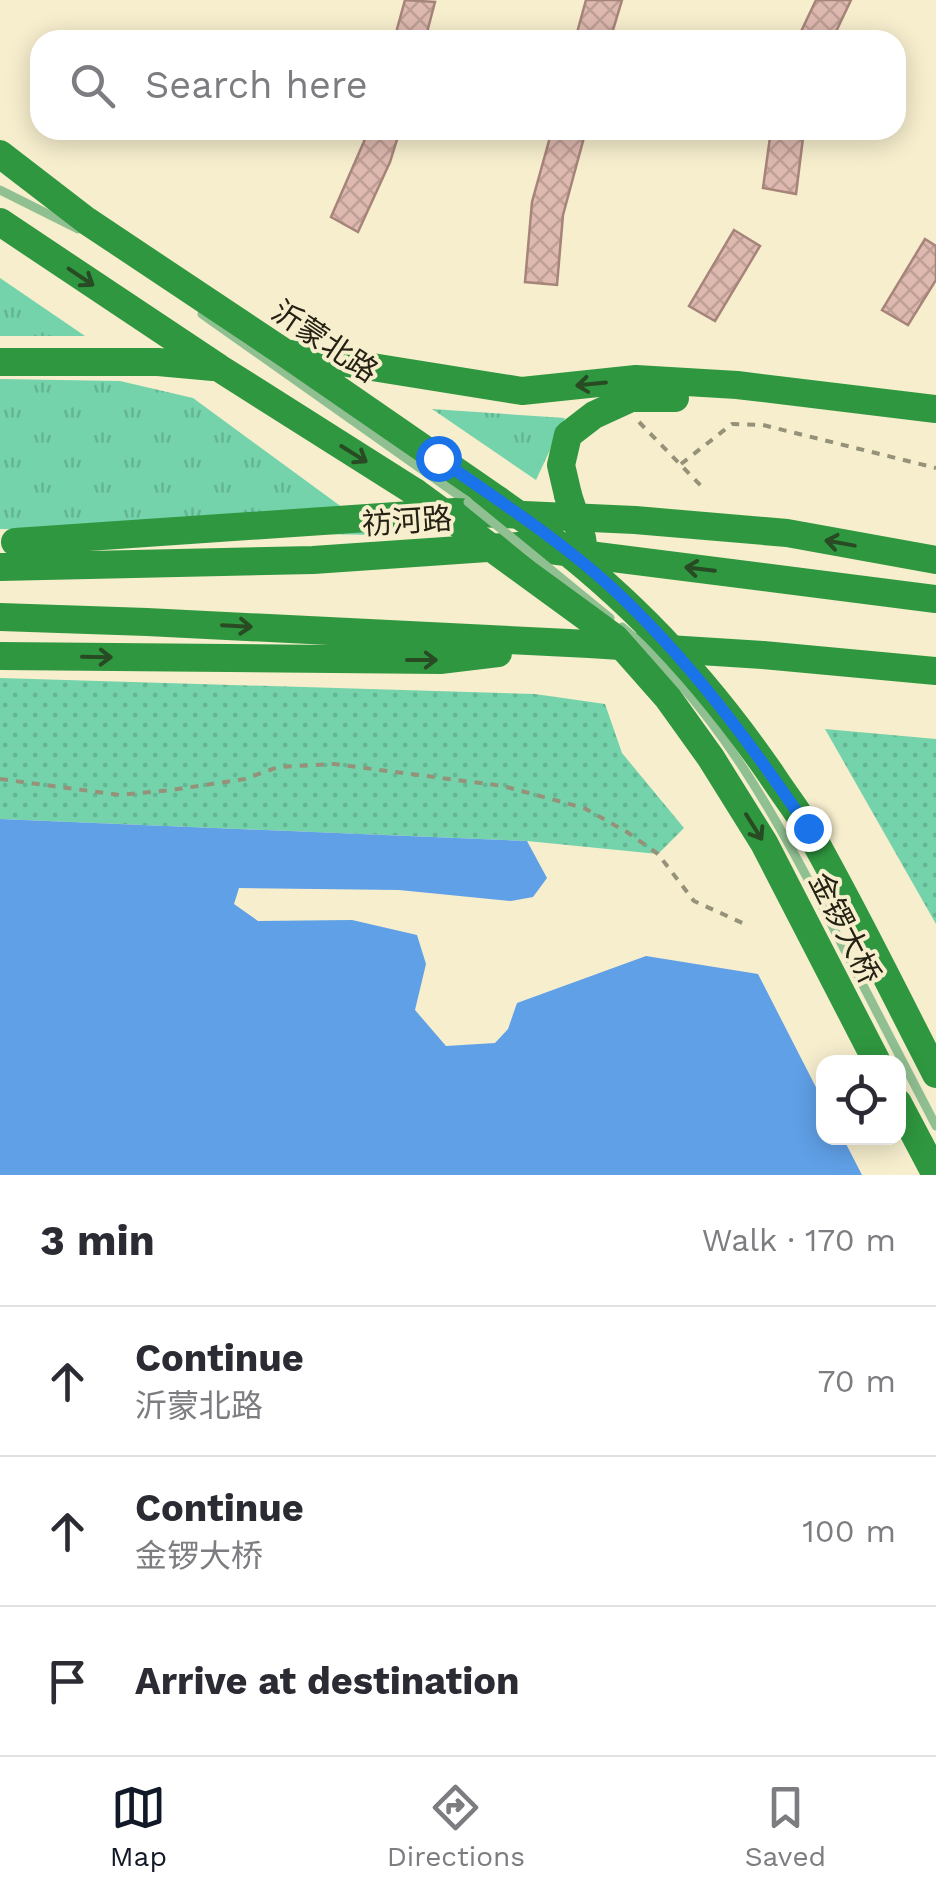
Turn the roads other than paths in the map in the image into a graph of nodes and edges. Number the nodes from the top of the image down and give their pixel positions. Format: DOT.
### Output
graph roads {
  1 [pos="0,154"];
  2 [pos="0,190"];
  3 [pos="0,222"];
  4 [pos="80,230"];
  5 [pos="187,304"];
  6 [pos="285,353"];
  7 [pos="0,362"];
  8 [pos="219,368"];
  9 [pos="936,409"];
  10 [pos="936,419"];
  11 [pos="7,542"];
  12 [pos="518,546"];
  13 [pos="936,560"];
  14 [pos="586,565"];
  15 [pos="0,567"];
  16 [pos="795,582"];
  17 [pos="936,582"];
  18 [pos="610,587"];
  19 [pos="936,600"];
  20 [pos="0,617"];
  21 [pos="589,644"];
  22 [pos="763,655"];
  23 [pos="0,656"];
  24 [pos="936,671"];
  25 [pos="936,688"];
  26 [pos="874,1055"];
  27 [pos="936,1074"];
  28 [pos="906,1118"];
  29 [pos="936,1126"];
  30 [pos="936,1175"];
  1 -- 6 [label="main road, 沂蒙北路"];
  2 -- 4 [label="lane"];
  3 -- 8 [label="main road, one-way"];
  5 -- 29 [label="lane, bridge"];
  9 -- 6 [label="main road, one-way"];
  6 -- 14 [label="main road, 沂蒙北路, bridge"];
  7 -- 8 [label="main road"];
  8 -- 26 [label="main road, 金锣大桥, one-way, bridge"];
  10 -- 14 [label="main road, bridge"];
  11 -- 12 [label="main road"];
  13 -- 11 [label="main road, one-way"];
  12 -- 15 [label="main road, 祊河路"];
  16 -- 12 [label="main road, 祊河路, one-way"];
  14 -- 18 [label="main road, 沂蒙北路, bridge"];
  16 -- 17 [label="main road"];
  16 -- 19 [label="main road, 祊河路"];
  18 -- 27 [label="main road, 金锣大桥, bridge"];
  20 -- 21 [label="main road, one-way"];
  21 -- 22 [label="main road"];
  23 -- 21 [label="main road, one-way"];
  22 -- 24 [label="main road"];
  22 -- 25 [label="main road"];
  28 -- 30 [label="main road"];
}
